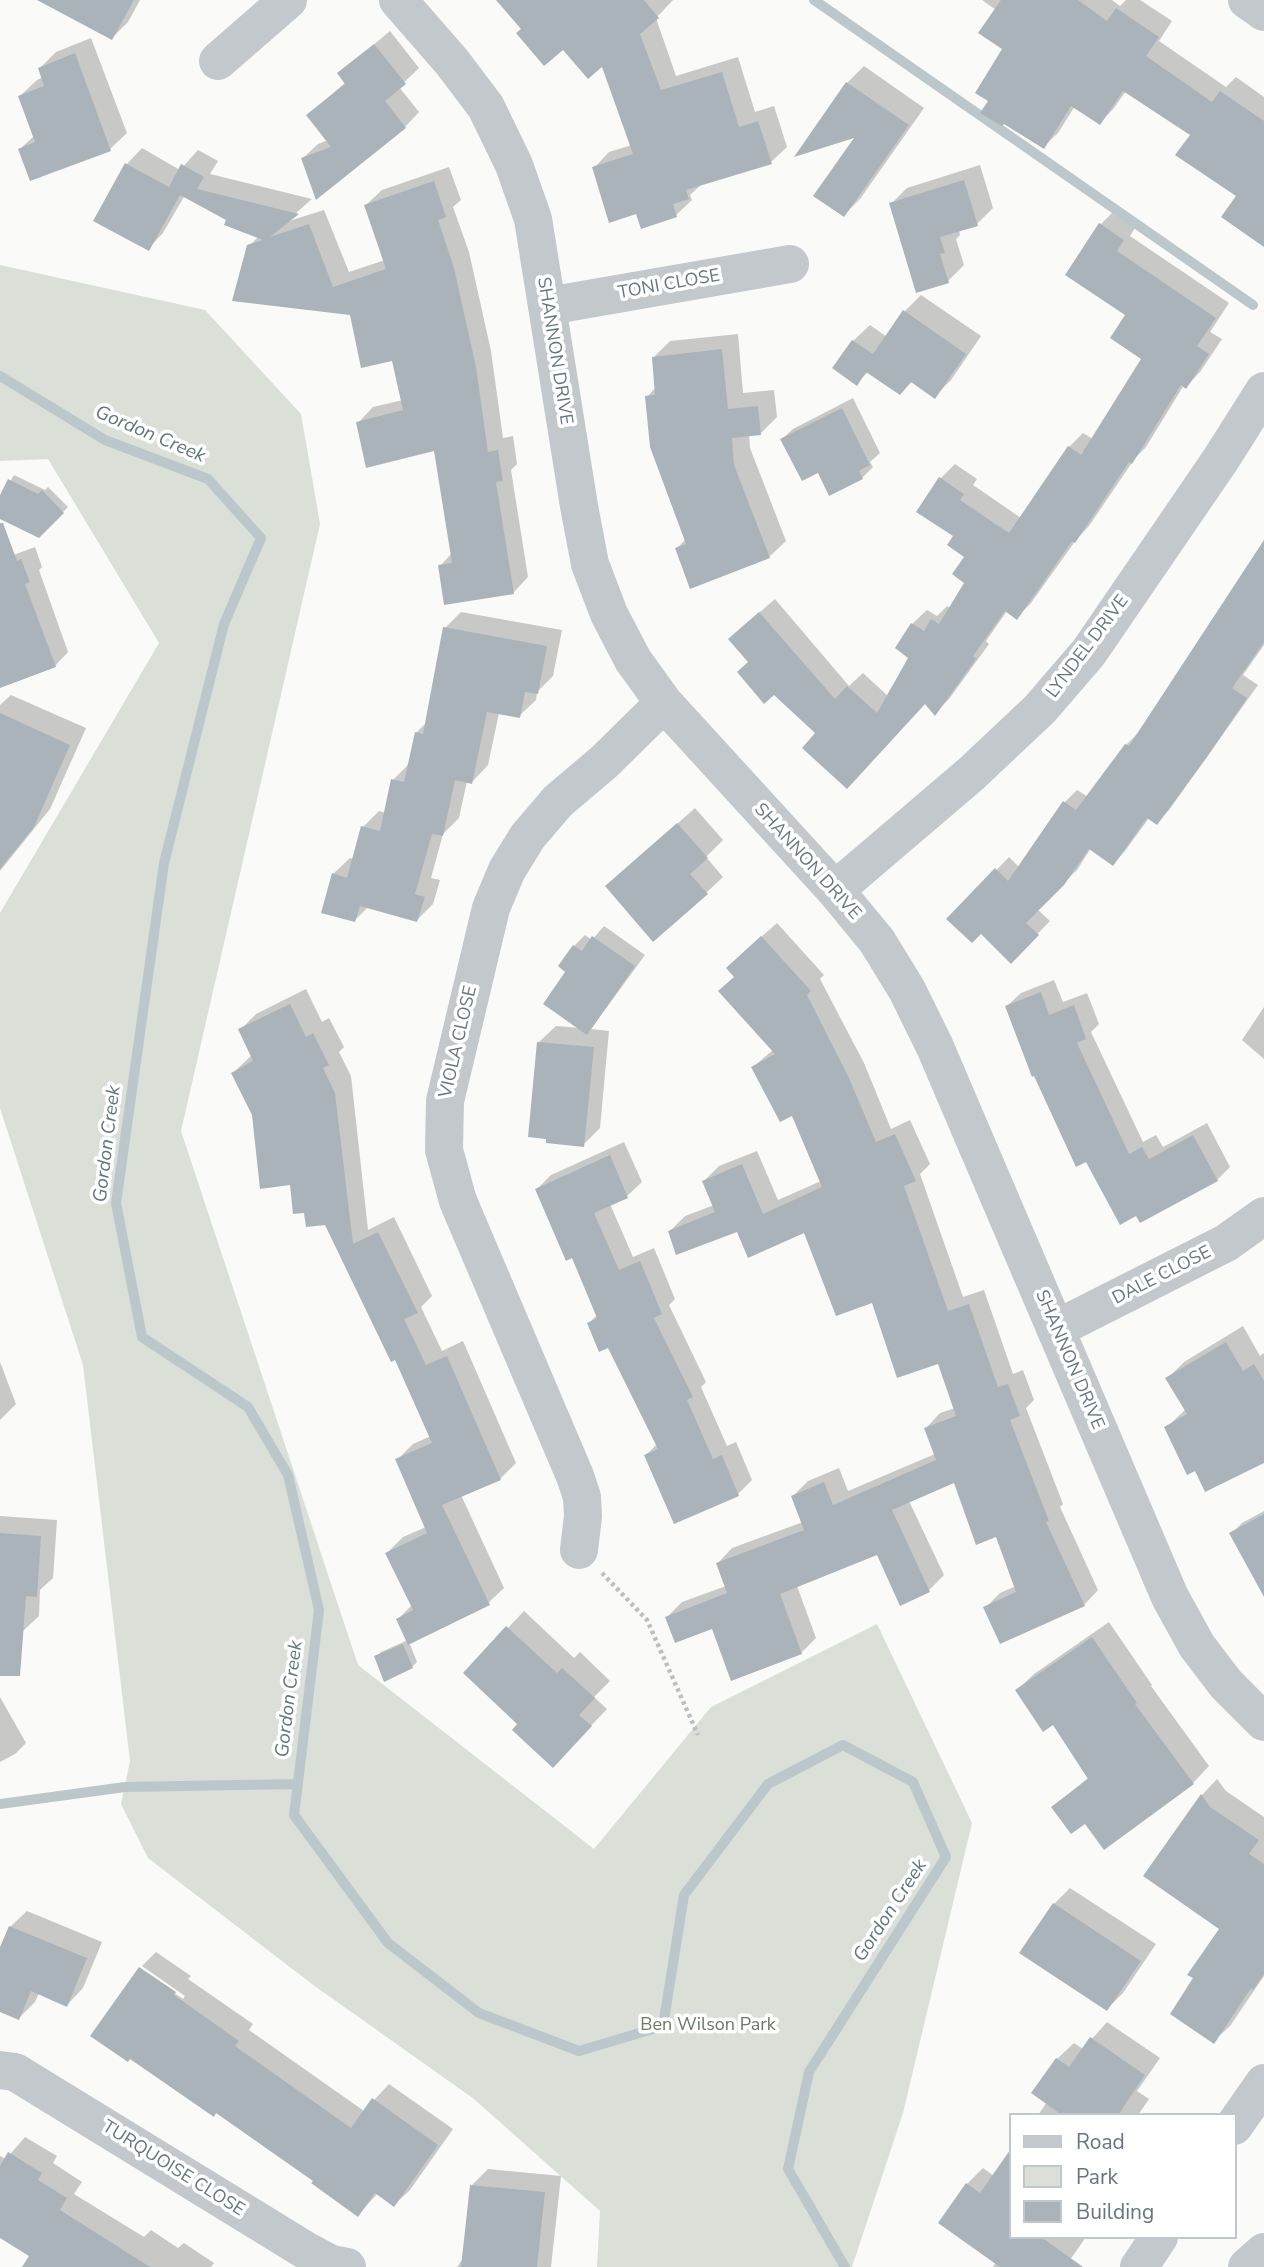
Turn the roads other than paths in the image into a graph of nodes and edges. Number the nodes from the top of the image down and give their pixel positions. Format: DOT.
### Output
graph roads {
  1 [pos="288,0"];
  2 [pos="398,0"];
  3 [pos="1247,0"];
  4 [pos="1264,12"];
  5 [pos="218,61"];
  6 [pos="790,264"];
  7 [pos="548,306"];
  8 [pos="1264,391"];
  9 [pos="664,703"];
  10 [pos="835,890"];
  11 [pos="1264,1216"];
  12 [pos="1056,1329"];
  13 [pos="579,1550"];
  14 [pos="1264,1722"];
  15 [pos="0,2070"];
  16 [pos="1264,2083"];
  17 [pos="1236,2123"];
  18 [pos="1158,2239"];
  19 [pos="1264,2252"];
  20 [pos="347,2267"];
  21 [pos="1139,2267"];
  22 [pos="1247,2267"];
  1 -- 5 [label="street"];
  2 -- 7 [label="street, SHANNON DRIVE"];
  3 -- 4 [label="street"];
  6 -- 7 [label="street, TONI CLOSE"];
  7 -- 9 [label="street, SHANNON DRIVE"];
  8 -- 10 [label="street, LYNDEL DRIVE"];
  9 -- 10 [label="street, SHANNON DRIVE"];
  9 -- 13 [label="street, VIOLA CLOSE"];
  10 -- 12 [label="street, SHANNON DRIVE"];
  11 -- 12 [label="street, DALE CLOSE"];
  12 -- 14 [label="street, SHANNON DRIVE"];
  15 -- 20 [label="street, TURQUOISE CLOSE"];
  16 -- 17 [label="street"];
  18 -- 21 [label="street"];
  19 -- 22 [label="street"];
}
